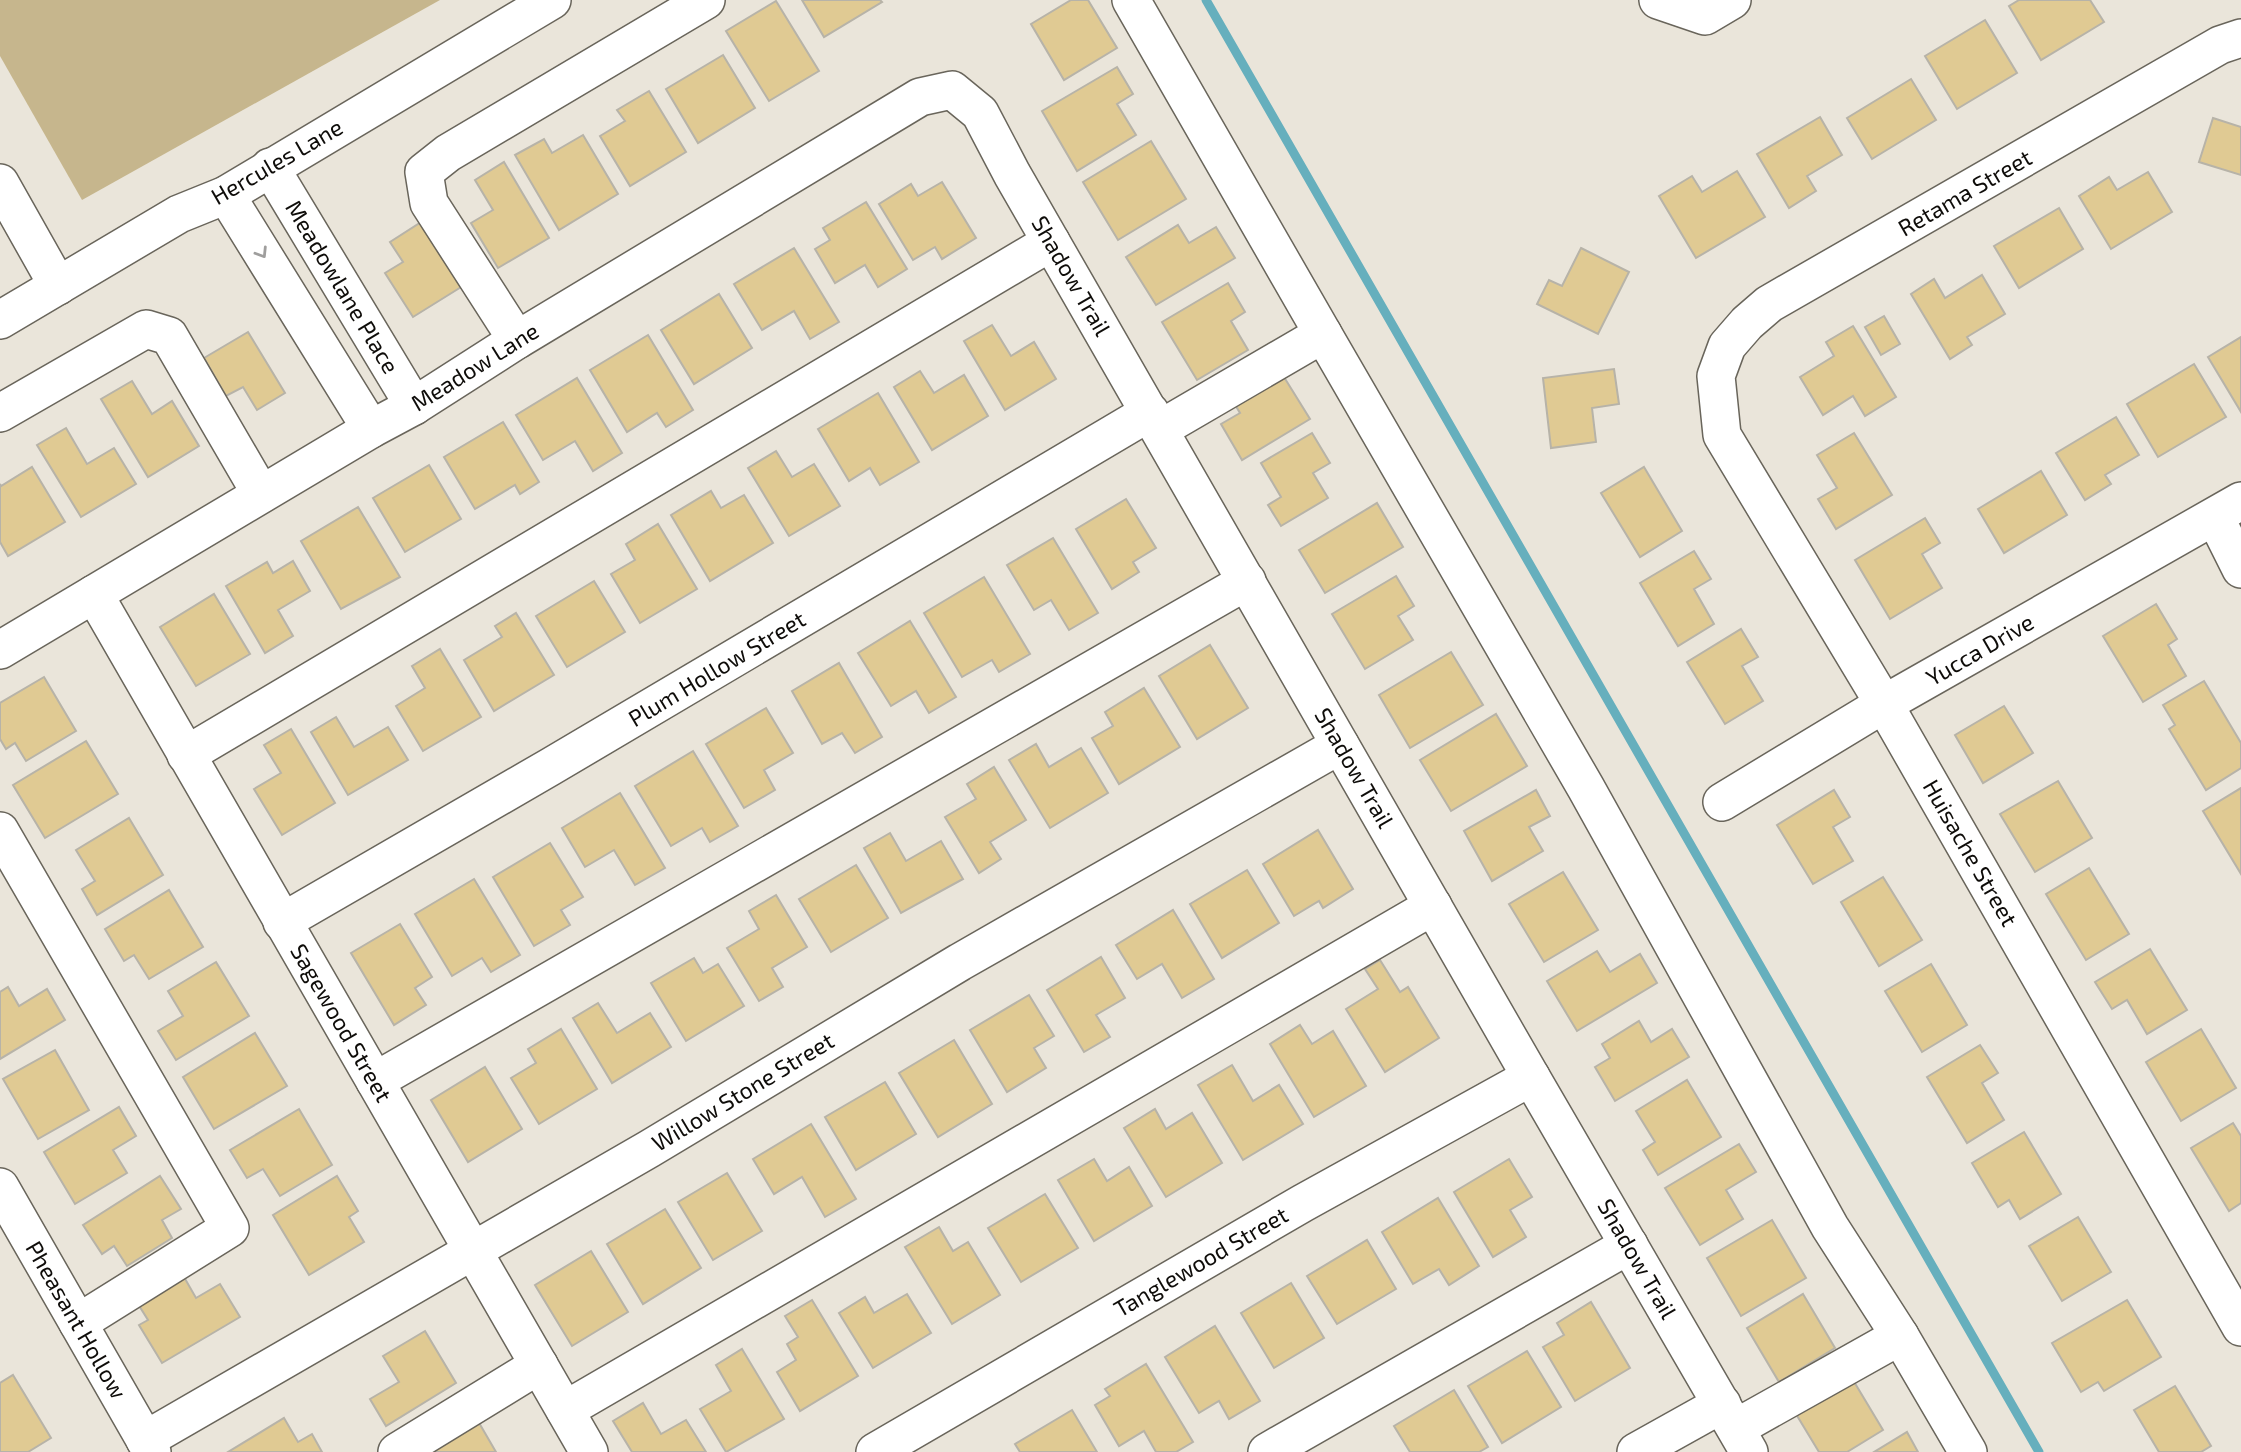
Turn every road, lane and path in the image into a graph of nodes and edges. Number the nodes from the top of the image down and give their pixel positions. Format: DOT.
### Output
graph roads {
  1 [pos="552,0"];
  2 [pos="706,0"];
  3 [pos="1131,0"];
  4 [pos="1658,0"];
  5 [pos="1732,0"];
  6 [pos="2241,38"];
  7 [pos="952,90"];
  8 [pos="270,167"];
  9 [pos="0,183"];
  10 [pos="226,195"];
  11 [pos="1051,242"];
  12 [pos="58,286"];
  13 [pos="0,320"];
  14 [pos="1322,334"];
  15 [pos="517,340"];
  16 [pos="1716,376"];
  17 [pos="414,406"];
  18 [pos="0,413"];
  19 [pos="1155,420"];
  20 [pos="371,429"];
  21 [pos="261,494"];
  22 [pos="2228,509"];
  23 [pos="2241,569"];
  24 [pos="1247,581"];
  25 [pos="94,594"];
  26 [pos="0,650"];
  27 [pos="1884,704"];
  28 [pos="1340,745"];
  29 [pos="186,755"];
  30 [pos="1721,802"];
  31 [pos="0,831"];
  32 [pos="1433,906"];
  33 [pos="282,922"];
  34 [pos="1531,1077"];
  35 [pos="375,1081"];
  36 [pos="0,1187"];
  37 [pos="1629,1245"];
  38 [pos="473,1249"];
  39 [pos="78,1323"];
  40 [pos="2241,1327"];
  41 [pos="1900,1336"];
  42 [pos="540,1364"];
  43 [pos="565,1410"];
  44 [pos="1736,1428"];
  45 [pos="148,1446"];
  46 [pos="397,1452"];
  47 [pos="589,1452"];
  48 [pos="875,1452"];
  49 [pos="1267,1452"];
  50 [pos="1636,1452"];
  51 [pos="1968,1452"];
  1 -- 8 [label="street, Hercules Lane"];
  2 -- 15 [label="street"];
  3 -- 14 [label="street"];
  4 -- 5 [label="street"];
  6 -- 16 [label="street, Retama Street"];
  7 -- 11 [label="street, Shadow Trail"];
  7 -- 15 [label="street, Meadow Lane"];
  8 -- 10 [label="street, Hercules Lane"];
  8 -- 17 [label="street, Meadowlane Place"];
  9 -- 12 [label="street"];
  10 -- 12 [label="street, Hercules Lane"];
  10 -- 20 [label="street, one-way"];
  11 -- 19 [label="street, Shadow Trail"];
  11 -- 29 [label="street"];
  12 -- 13 [label="street, Hercules Lane"];
  14 -- 19 [label="street, Plum Hollow Street"];
  14 -- 41 [label="street"];
  15 -- 17 [label="street, Meadow Lane"];
  16 -- 27 [label="street, Huisache Street"];
  17 -- 20 [label="street, Meadow Lane"];
  18 -- 21 [label="street"];
  19 -- 24 [label="street, Shadow Trail"];
  19 -- 33 [label="street, Plum Hollow Street"];
  20 -- 21 [label="street, Meadow Lane"];
  21 -- 25 [label="street, Meadow Lane"];
  22 -- 23 [label="street"];
  22 -- 27 [label="street, Yucca Drive"];
  24 -- 28 [label="street, Shadow Trail"];
  24 -- 35 [label="street"];
  25 -- 26 [label="street, Meadow Lane"];
  25 -- 29 [label="street, Sagewood Street"];
  27 -- 30 [label="street, Yucca Drive"];
  27 -- 40 [label="street, Huisache Street"];
  28 -- 32 [label="street, Shadow Trail"];
  28 -- 38 [label="street, Willow Stone Street"];
  29 -- 33 [label="street, Sagewood Street"];
  31 -- 39 [label="street"];
  32 -- 34 [label="street, Shadow Trail"];
  32 -- 43 [label="street"];
  33 -- 35 [label="street, Sagewood Street"];
  34 -- 37 [label="street, Shadow Trail"];
  34 -- 48 [label="street, Tanglewood Street"];
  35 -- 38 [label="street, Sagewood Street"];
  36 -- 39 [label="street, Pheasant Hollow"];
  37 -- 44 [label="street, Shadow Trail"];
  37 -- 49 [label="street"];
  38 -- 42 [label="street, Sagewood Street"];
  38 -- 45 [label="street, Willow Stone Street"];
  39 -- 45 [label="street, Pheasant Hollow"];
  41 -- 44 [label="street"];
  41 -- 51 [label="street"];
  42 -- 43 [label="street, Sagewood Street"];
  42 -- 46 [label="street"];
  43 -- 47 [label="street, Sagewood Street"];
  44 -- 50 [label="street"];
}
